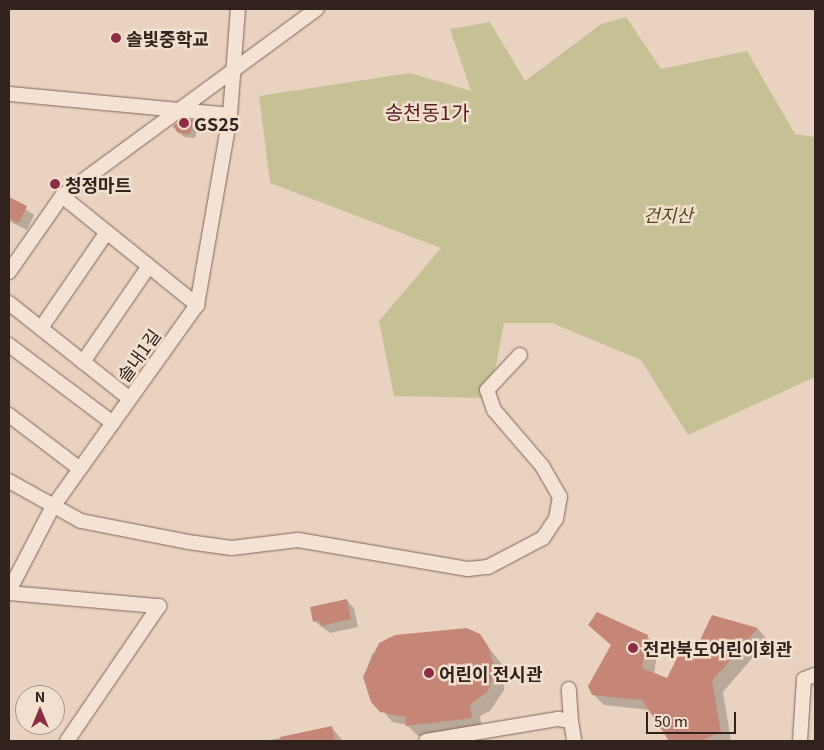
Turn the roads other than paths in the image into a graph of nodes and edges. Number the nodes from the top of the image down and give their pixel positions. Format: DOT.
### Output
graph roads {
  1 [pos="238,9"];
  2 [pos="317,9"];
  3 [pos="233,73"];
  4 [pos="9,94"];
  5 [pos="181,110"];
  6 [pos="230,115"];
  7 [pos="62,196"];
  8 [pos="107,232"];
  9 [pos="149,266"];
  10 [pos="9,272"];
  11 [pos="9,303"];
  12 [pos="197,305"];
  13 [pos="41,328"];
  14 [pos="9,345"];
  15 [pos="520,355"];
  16 [pos="84,362"];
  17 [pos="130,399"];
  18 [pos="9,415"];
  19 [pos="113,423"];
  20 [pos="80,469"];
  21 [pos="9,481"];
  22 [pos="52,508"];
  23 [pos="9,592"];
  24 [pos="815,674"];
  25 [pos="568,689"];
  26 [pos="571,721"];
  27 [pos="67,741"];
  28 [pos="426,741"];
  29 [pos="574,741"];
  30 [pos="800,741"];
  1 -- 3 [label="street, 솔내1길"];
  2 -- 3 [label="street"];
  3 -- 5 [label="street"];
  3 -- 6 [label="street, 솔내1길"];
  4 -- 5 [label="street"];
  5 -- 6 [label="street"];
  5 -- 7 [label="street"];
  6 -- 12 [label="street, 솔내1길"];
  7 -- 8 [label="street"];
  7 -- 10 [label="street"];
  8 -- 9 [label="street"];
  8 -- 13 [label="street"];
  9 -- 12 [label="street"];
  9 -- 16 [label="street"];
  11 -- 13 [label="street"];
  12 -- 17 [label="street, 솔내1길"];
  13 -- 16 [label="street"];
  14 -- 19 [label="street"];
  15 -- 22 [label="street"];
  16 -- 17 [label="street"];
  17 -- 19 [label="street, 솔내1길"];
  18 -- 20 [label="street"];
  19 -- 20 [label="street, 솔내1길"];
  20 -- 22 [label="street, 솔내1길"];
  21 -- 22 [label="street"];
  22 -- 23 [label="street, 솔내1길"];
  23 -- 27 [label="street"];
  24 -- 30 [label="street"];
  25 -- 26 [label="street"];
  26 -- 28 [label="street"];
  26 -- 29 [label="street"];
}
